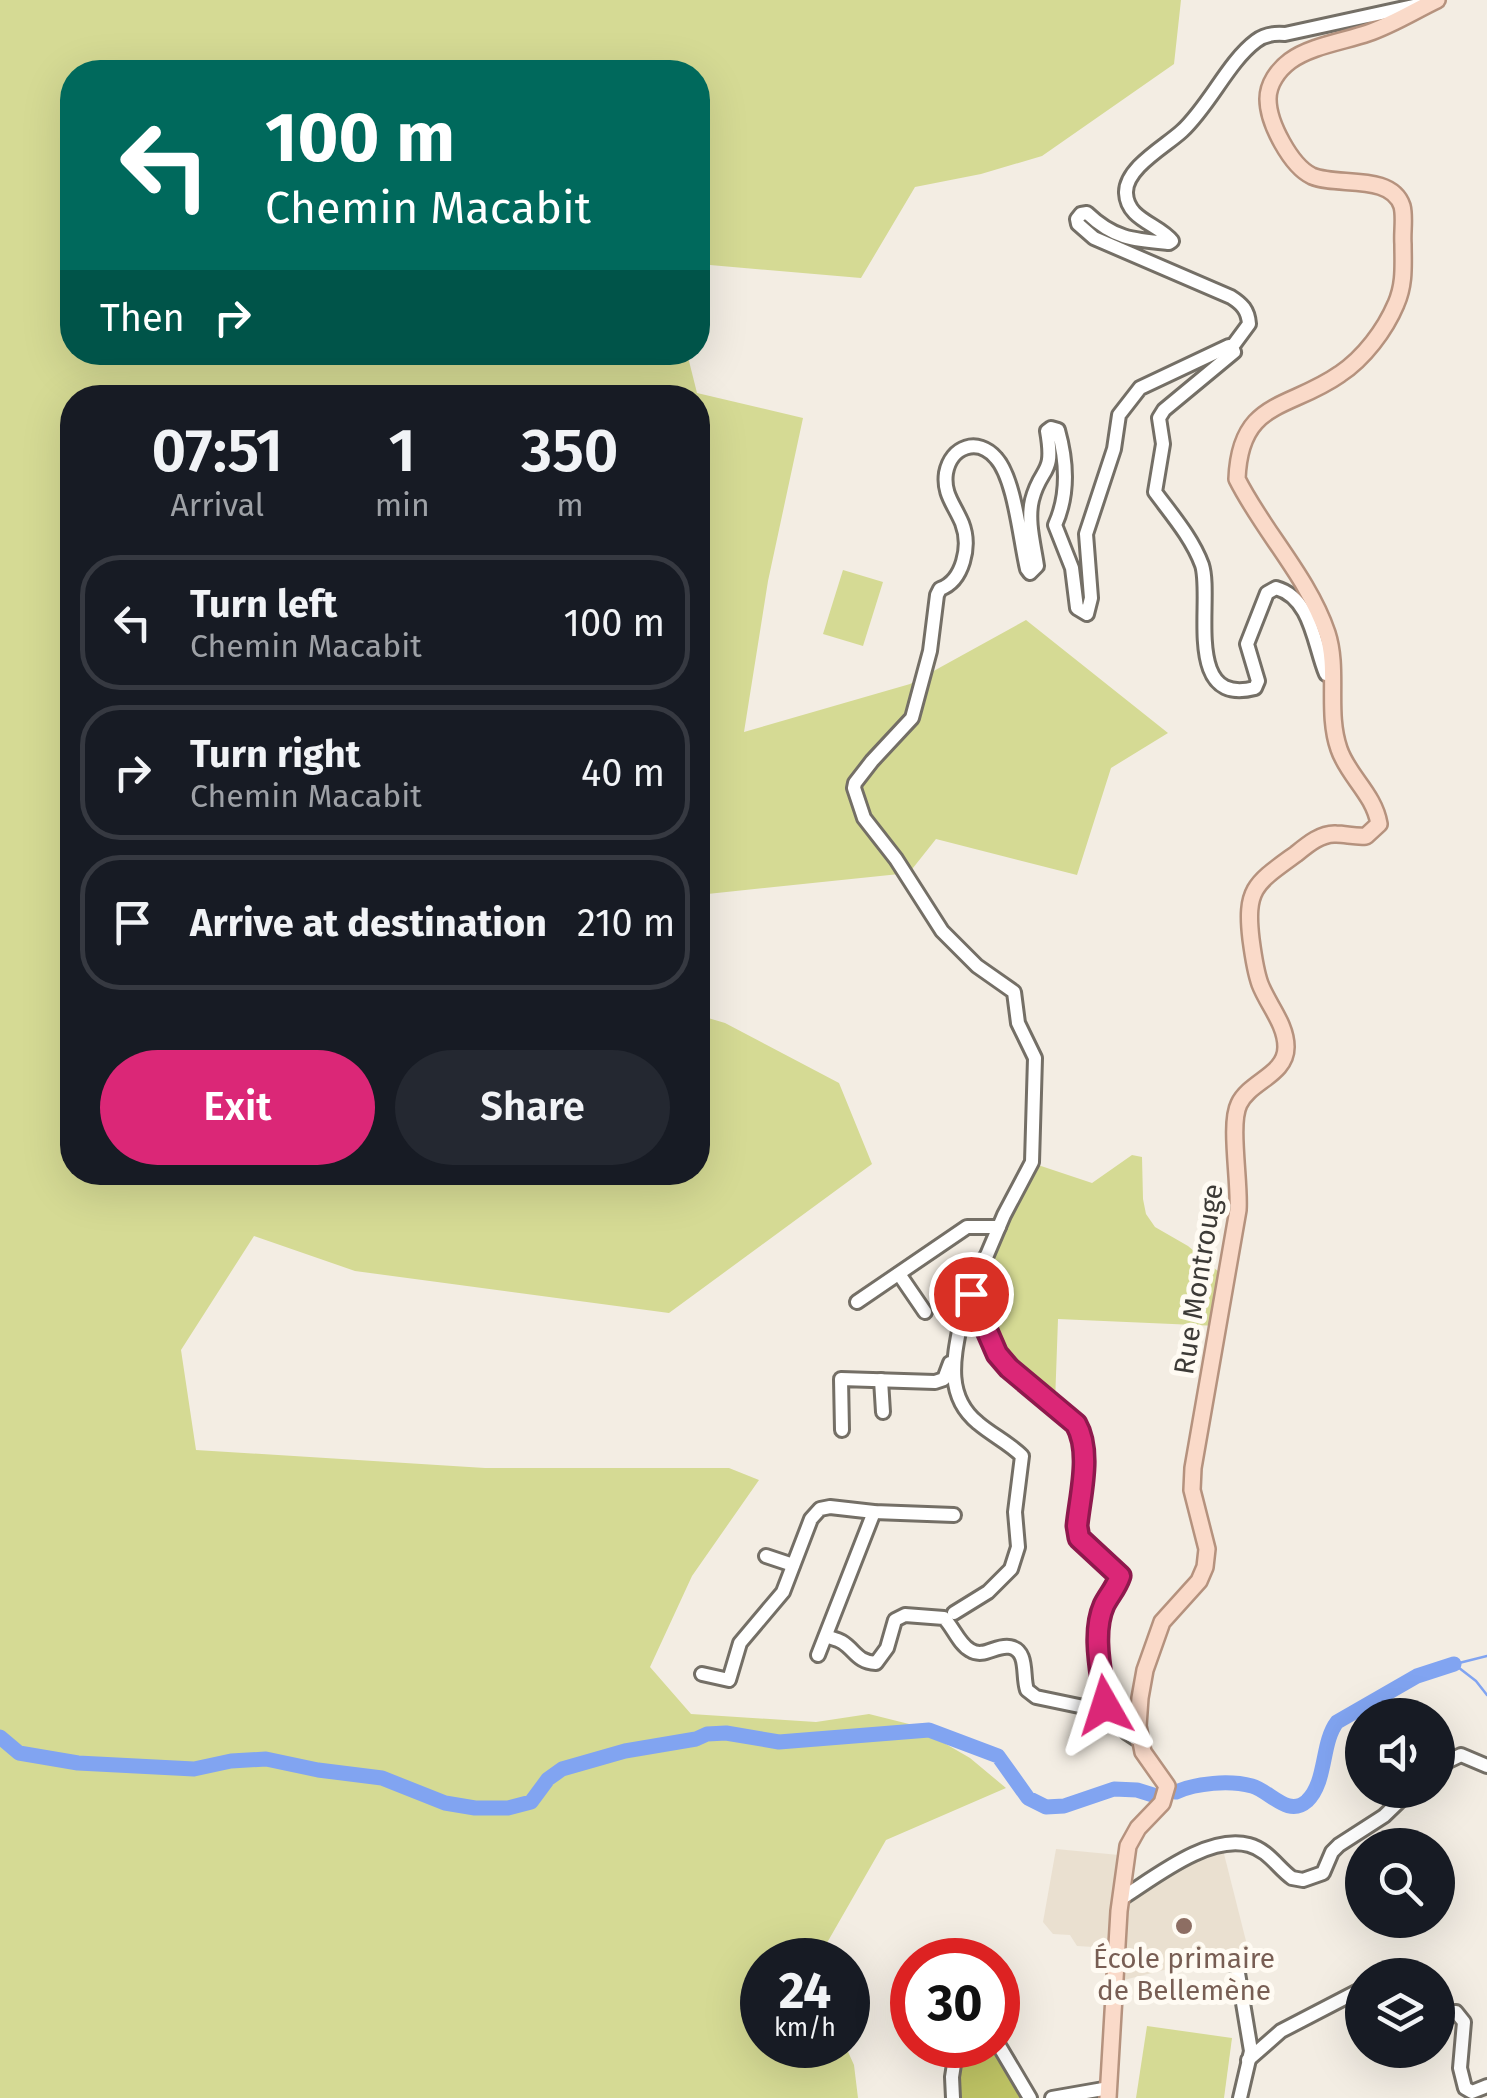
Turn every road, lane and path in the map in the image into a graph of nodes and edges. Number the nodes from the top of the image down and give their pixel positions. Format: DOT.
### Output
graph roads {
  1 [pos="1436,0"];
  2 [pos="1232,347"];
  3 [pos="1332,674"];
  4 [pos="998,1228"];
  5 [pos="899,1274"];
  6 [pos="975,1301"];
  7 [pos="858,1302"];
  8 [pos="925,1312"];
  9 [pos="956,1352"];
  10 [pos="881,1380"];
  11 [pos="883,1412"];
  12 [pos="842,1430"];
  13 [pos="874,1512"];
  14 [pos="954,1515"];
  15 [pos="766,1556"];
  16 [pos="793,1566"];
  17 [pos="954,1614"];
  18 [pos="826,1636"];
  19 [pos="818,1656"];
  20 [pos="702,1674"];
  21 [pos="1108,1712"];
  22 [pos="1142,1741"];
  23 [pos="1455,1758"];
  24 [pos="1487,1766"];
  25 [pos="1392,1808"];
  26 [pos="1122,1898"];
  27 [pos="1237,1966"];
  28 [pos="1345,1998"];
  29 [pos="1455,2012"];
  30 [pos="1248,2060"];
  31 [pos="954,2068"];
  32 [pos="1012,2068"];
  33 [pos="1487,2086"];
  34 [pos="1109,2093"];
  35 [pos="952,2098"];
  36 [pos="1030,2098"];
  37 [pos="1052,2098"];
  38 [pos="1240,2098"];
  1 -- 2 [label="street"];
  1 -- 3 [label="main road, Rue Montrouge"];
  2 -- 3 [label="street"];
  2 -- 4 [label="street"];
  3 -- 22 [label="main road, Rue Montrouge"];
  4 -- 5 [label="street"];
  4 -- 6 [label="street"];
  5 -- 7 [label="street"];
  5 -- 8 [label="street"];
  6 -- 9 [label="street"];
  6 -- 21 [label="street"];
  9 -- 10 [label="street"];
  9 -- 17 [label="street"];
  10 -- 11 [label="street"];
  10 -- 12 [label="street"];
  13 -- 14 [label="street"];
  13 -- 16 [label="street"];
  13 -- 18 [label="street"];
  15 -- 16 [label="street"];
  16 -- 20 [label="street"];
  18 -- 19 [label="street"];
  18 -- 21 [label="street"];
  21 -- 22 [label="street"];
  22 -- 26 [label="main road, Rue Montrouge"];
  23 -- 24 [label="street"];
  25 -- 26 [label="street"];
  26 -- 34 [label="main road, Rue Montrouge"];
  27 -- 30 [label="street"];
  28 -- 30 [label="street"];
  29 -- 33 [label="street"];
  30 -- 38 [label="street"];
  31 -- 35 [label="street"];
  32 -- 36 [label="street"];
  34 -- 37 [label="street"];
}
